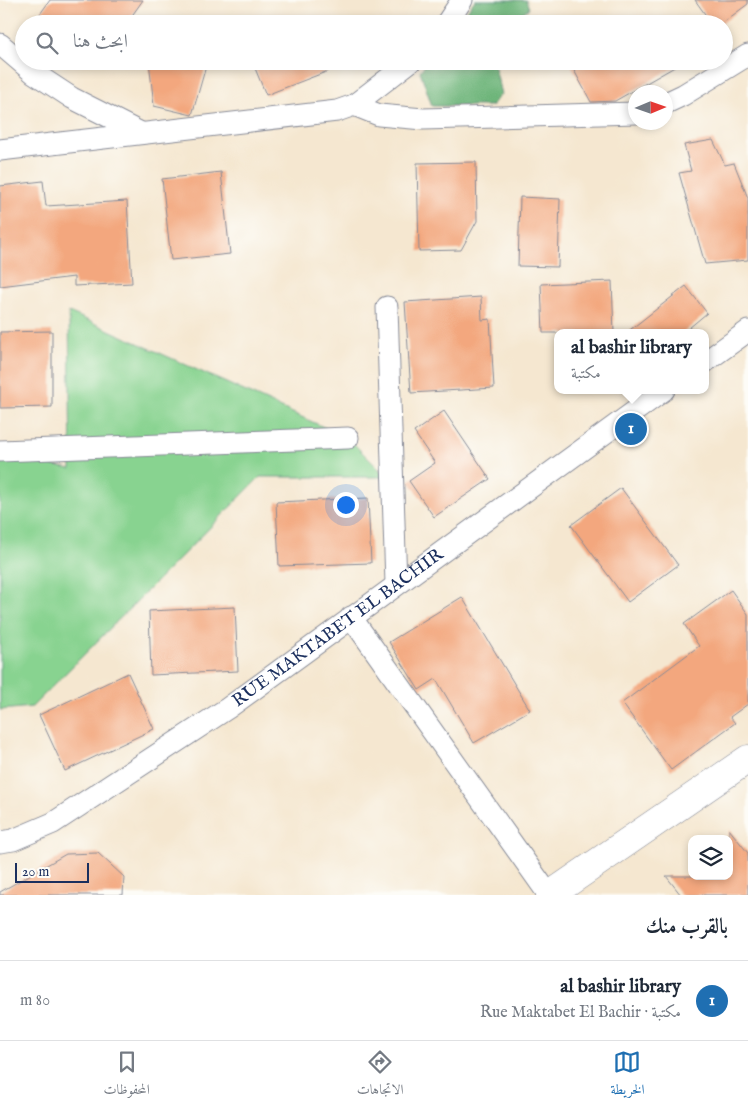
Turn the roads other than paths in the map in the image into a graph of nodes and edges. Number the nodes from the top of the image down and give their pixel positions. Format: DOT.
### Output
graph roads {
  1 [pos="462,0"];
  2 [pos="452,15"];
  3 [pos="0,44"];
  4 [pos="748,56"];
  5 [pos="15,57"];
  6 [pos="733,65"];
  7 [pos="29,70"];
  8 [pos="400,70"];
  9 [pos="725,70"];
  10 [pos="673,100"];
  11 [pos="354,106"];
  12 [pos="628,113"];
  13 [pos="141,133"];
  14 [pos="0,150"];
  15 [pos="387,307"];
  16 [pos="748,331"];
  17 [pos="709,359"];
  18 [pos="658,394"];
  19 [pos="348,438"];
  20 [pos="0,451"];
  21 [pos="396,584"];
  22 [pos="351,617"];
  23 [pos="748,759"];
  24 [pos="0,842"];
  25 [pos="549,895"];
  1 -- 2 [label="street"];
  3 -- 5 [label="street"];
  4 -- 6 [label="street"];
  7 -- 13 [label="street"];
  8 -- 11 [label="street"];
  9 -- 10 [label="street"];
  11 -- 12 [label="street"];
  11 -- 13 [label="street"];
  13 -- 14 [label="street"];
  15 -- 21 [label="street"];
  16 -- 17 [label="street"];
  18 -- 21 [label="street, RUE MAKTABET EL BACHIR"];
  19 -- 20 [label="street"];
  21 -- 22 [label="street, RUE MAKTABET EL BACHIR"];
  22 -- 24 [label="street, RUE MAKTABET EL BACHIR"];
  22 -- 25 [label="street"];
  23 -- 25 [label="main road"];
}
